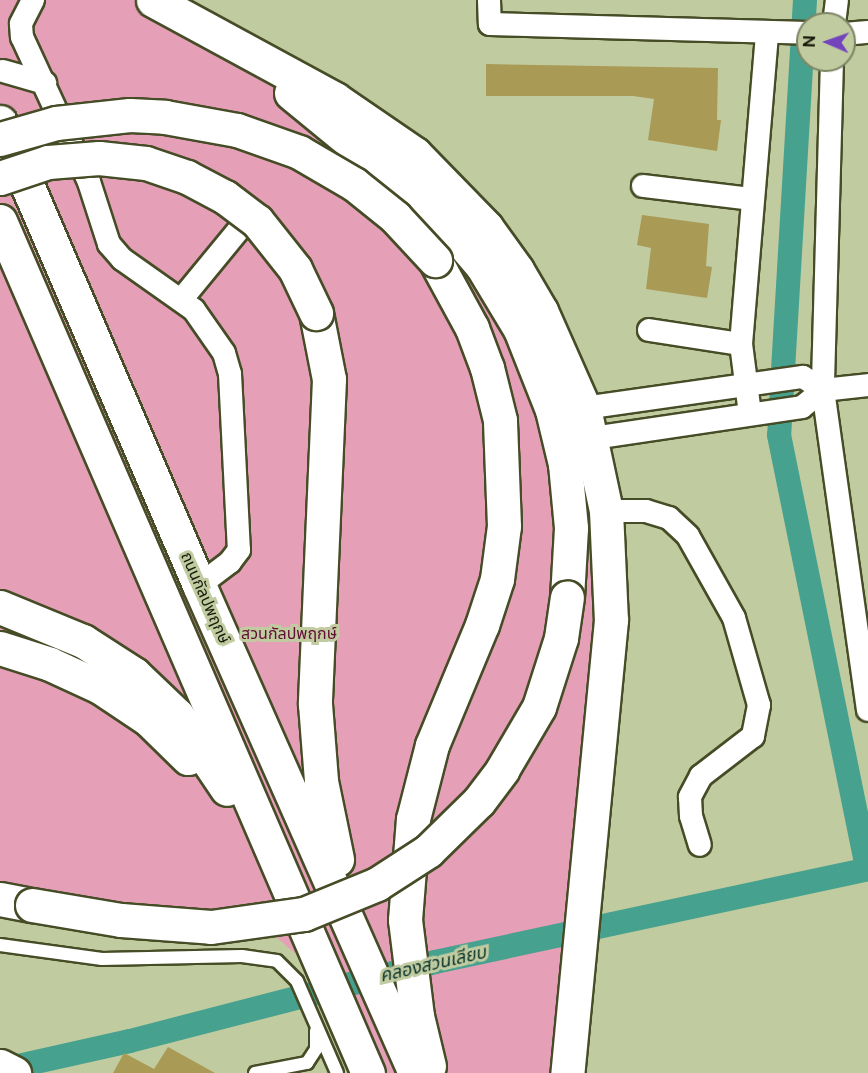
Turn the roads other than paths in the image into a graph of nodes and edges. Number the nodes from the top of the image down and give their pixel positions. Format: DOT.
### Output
graph roads {
  1 [pos="33,0"];
  2 [pos="153,0"];
  3 [pos="489,0"];
  4 [pos="767,32"];
  5 [pos="796,33"];
  6 [pos="209,34"];
  7 [pos="3,71"];
  8 [pos="832,72"];
  9 [pos="45,83"];
  10 [pos="0,122"];
  11 [pos="0,139"];
  12 [pos="0,178"];
  13 [pos="643,186"];
  14 [pos="752,199"];
  15 [pos="0,221"];
  16 [pos="241,227"];
  17 [pos="181,300"];
  18 [pos="648,330"];
  19 [pos="741,344"];
  20 [pos="755,383"];
  21 [pos="868,385"];
  22 [pos="823,390"];
  23 [pos="758,413"];
  24 [pos="589,423"];
  25 [pos="606,511"];
  26 [pos="199,585"];
  27 [pos="0,607"];
  28 [pos="0,648"];
  29 [pos="868,710"];
  30 [pos="700,845"];
  31 [pos="286,885"];
  32 [pos="0,899"];
  33 [pos="0,945"];
  34 [pos="360,947"];
  35 [pos="310,975"];
  36 [pos="321,1011"];
  37 [pos="0,1066"];
  38 [pos="14,1073"];
  39 [pos="255,1073"];
  40 [pos="337,1073"];
  41 [pos="368,1073"];
  42 [pos="415,1073"];
  43 [pos="431,1073"];
  44 [pos="567,1073"];
  1 -- 9 [label="street"];
  2 -- 6 [label="main road"];
  3 -- 4 [label="street"];
  4 -- 5 [label="street"];
  4 -- 14 [label="street"];
  6 -- 24 [label="main road"];
  6 -- 32 [label="main road, bridge"];
  7 -- 9 [label="street"];
  8 -- 22 [label="street"];
  9 -- 17 [label="street"];
  10 -- 26 [label="main road, ถนนกัลปพฤกษ์"];
  11 -- 43 [label="main road, bridge"];
  12 -- 34 [label="main road, bridge"];
  13 -- 14 [label="street"];
  14 -- 19 [label="street"];
  15 -- 31 [label="main road"];
  16 -- 17 [label="street"];
  17 -- 26 [label="street"];
  18 -- 19 [label="street"];
  19 -- 20 [label="street"];
  20 -- 22 [label="street"];
  20 -- 23 [label="street"];
  20 -- 24 [label="street"];
  21 -- 22 [label="street"];
  22 -- 23 [label="street"];
  22 -- 29 [label="street"];
  23 -- 24 [label="street"];
  24 -- 25 [label="main road"];
  25 -- 30 [label="street"];
  25 -- 44 [label="main road"];
  26 -- 34 [label="main road, ถนนกัลปพฤกษ์"];
  27 -- 31 [label="main road"];
  28 -- 31 [label="main road"];
  31 -- 35 [label="main road"];
  33 -- 35 [label="lane"];
  34 -- 42 [label="main road, ถนนกัลปพฤกษ์"];
  35 -- 36 [label="main road"];
  36 -- 39 [label="lane"];
  36 -- 40 [label="lane"];
  36 -- 41 [label="main road"];
  37 -- 38 [label="main road"];
}
